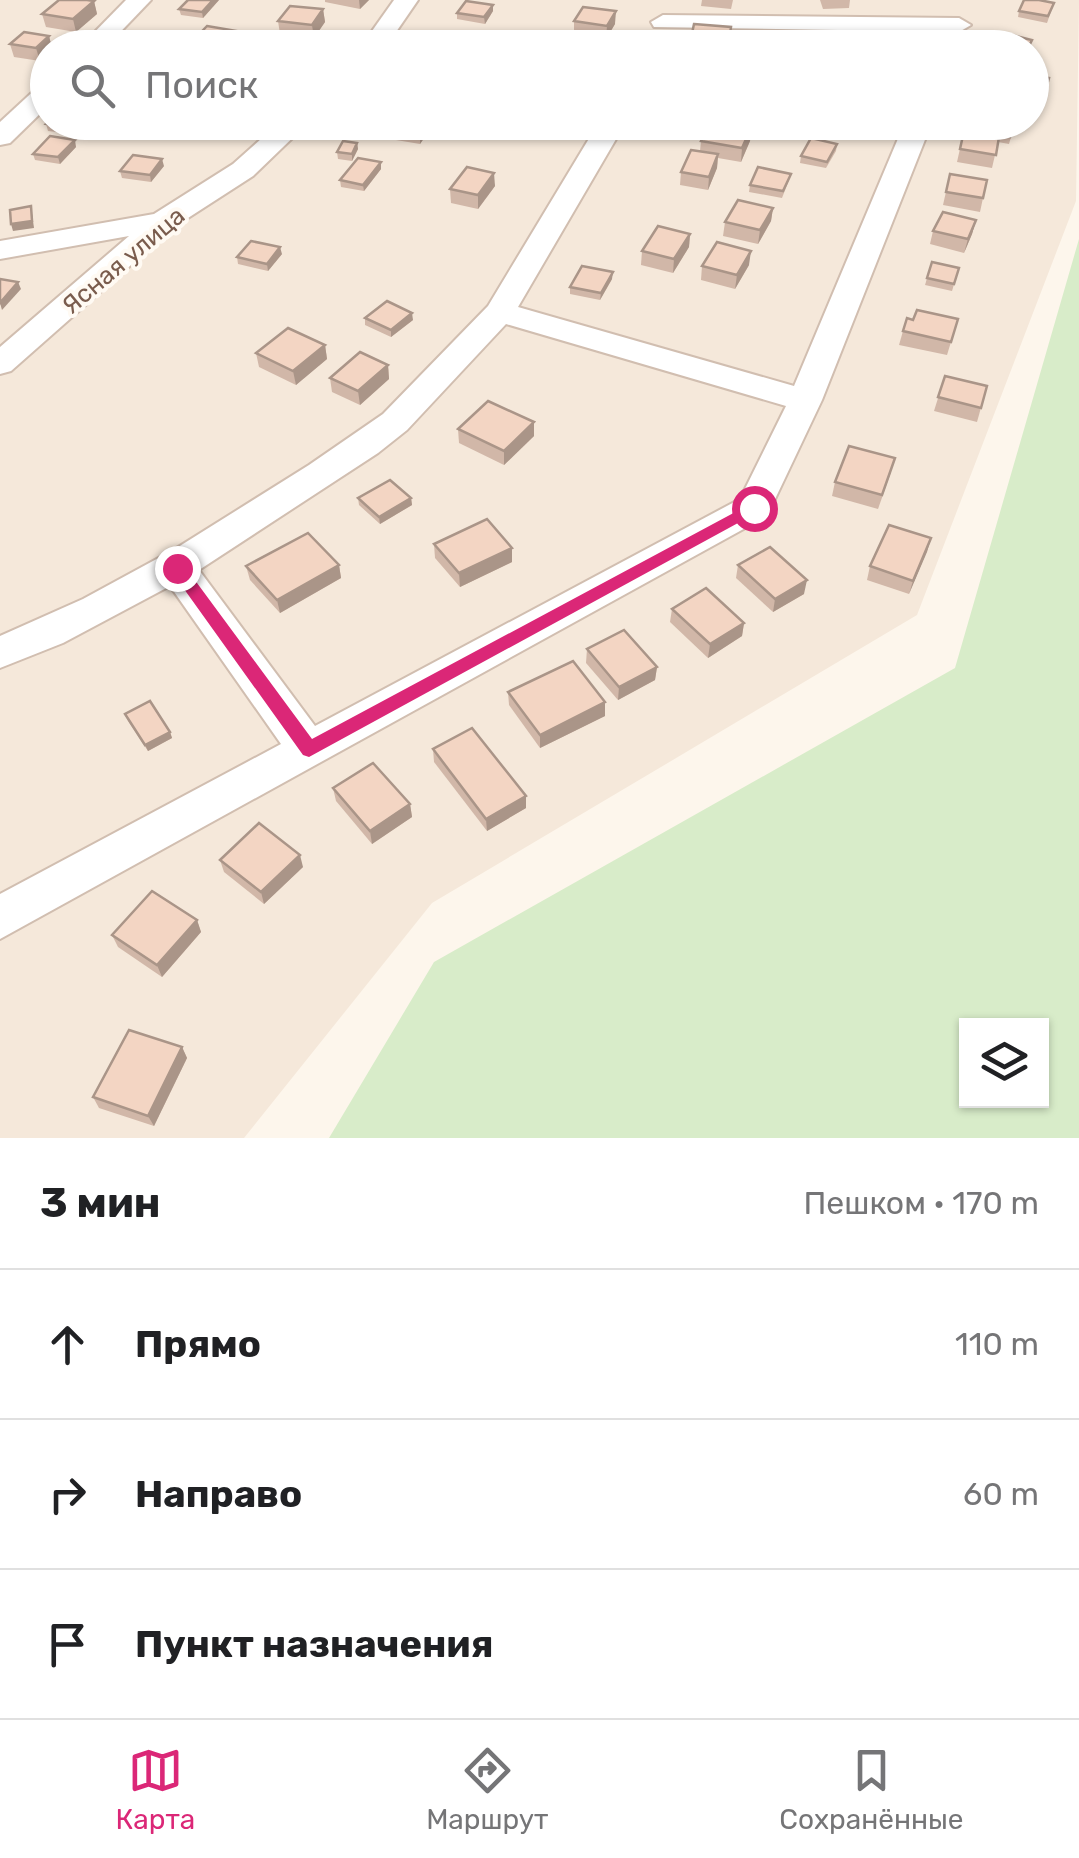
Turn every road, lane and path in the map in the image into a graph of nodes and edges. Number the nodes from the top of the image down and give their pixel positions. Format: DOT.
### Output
graph roads {
  1 [pos="139,0"];
  2 [pos="406,0"];
  3 [pos="971,0"];
  4 [pos="665,11"];
  5 [pos="109,30"];
  6 [pos="385,30"];
  7 [pos="885,30"];
  8 [pos="957,30"];
  9 [pos="30,108"];
  10 [pos="0,137"];
  11 [pos="276,140"];
  12 [pos="602,140"];
  13 [pos="913,140"];
  14 [pos="164,221"];
  15 [pos="0,250"];
  16 [pos="500,312"];
  17 [pos="0,364"];
  18 [pos="805,400"];
  19 [pos="177,568"];
  20 [pos="0,653"];
  21 [pos="309,750"];
  22 [pos="0,918"];
  1 -- 5 [label="street"];
  2 -- 6 [label="street"];
  3 -- 8 [label="street"];
  4 -- 7 [label="street"];
  9 -- 10 [label="street"];
  11 -- 14 [label="street, Ясная улица"];
  12 -- 16 [label="street"];
  13 -- 18 [label="street"];
  14 -- 15 [label="street"];
  14 -- 17 [label="street, Ясная улица"];
  16 -- 18 [label="street"];
  16 -- 19 [label="street"];
  18 -- 21 [label="street"];
  19 -- 20 [label="street"];
  19 -- 21 [label="street"];
  21 -- 22 [label="street"];
}
